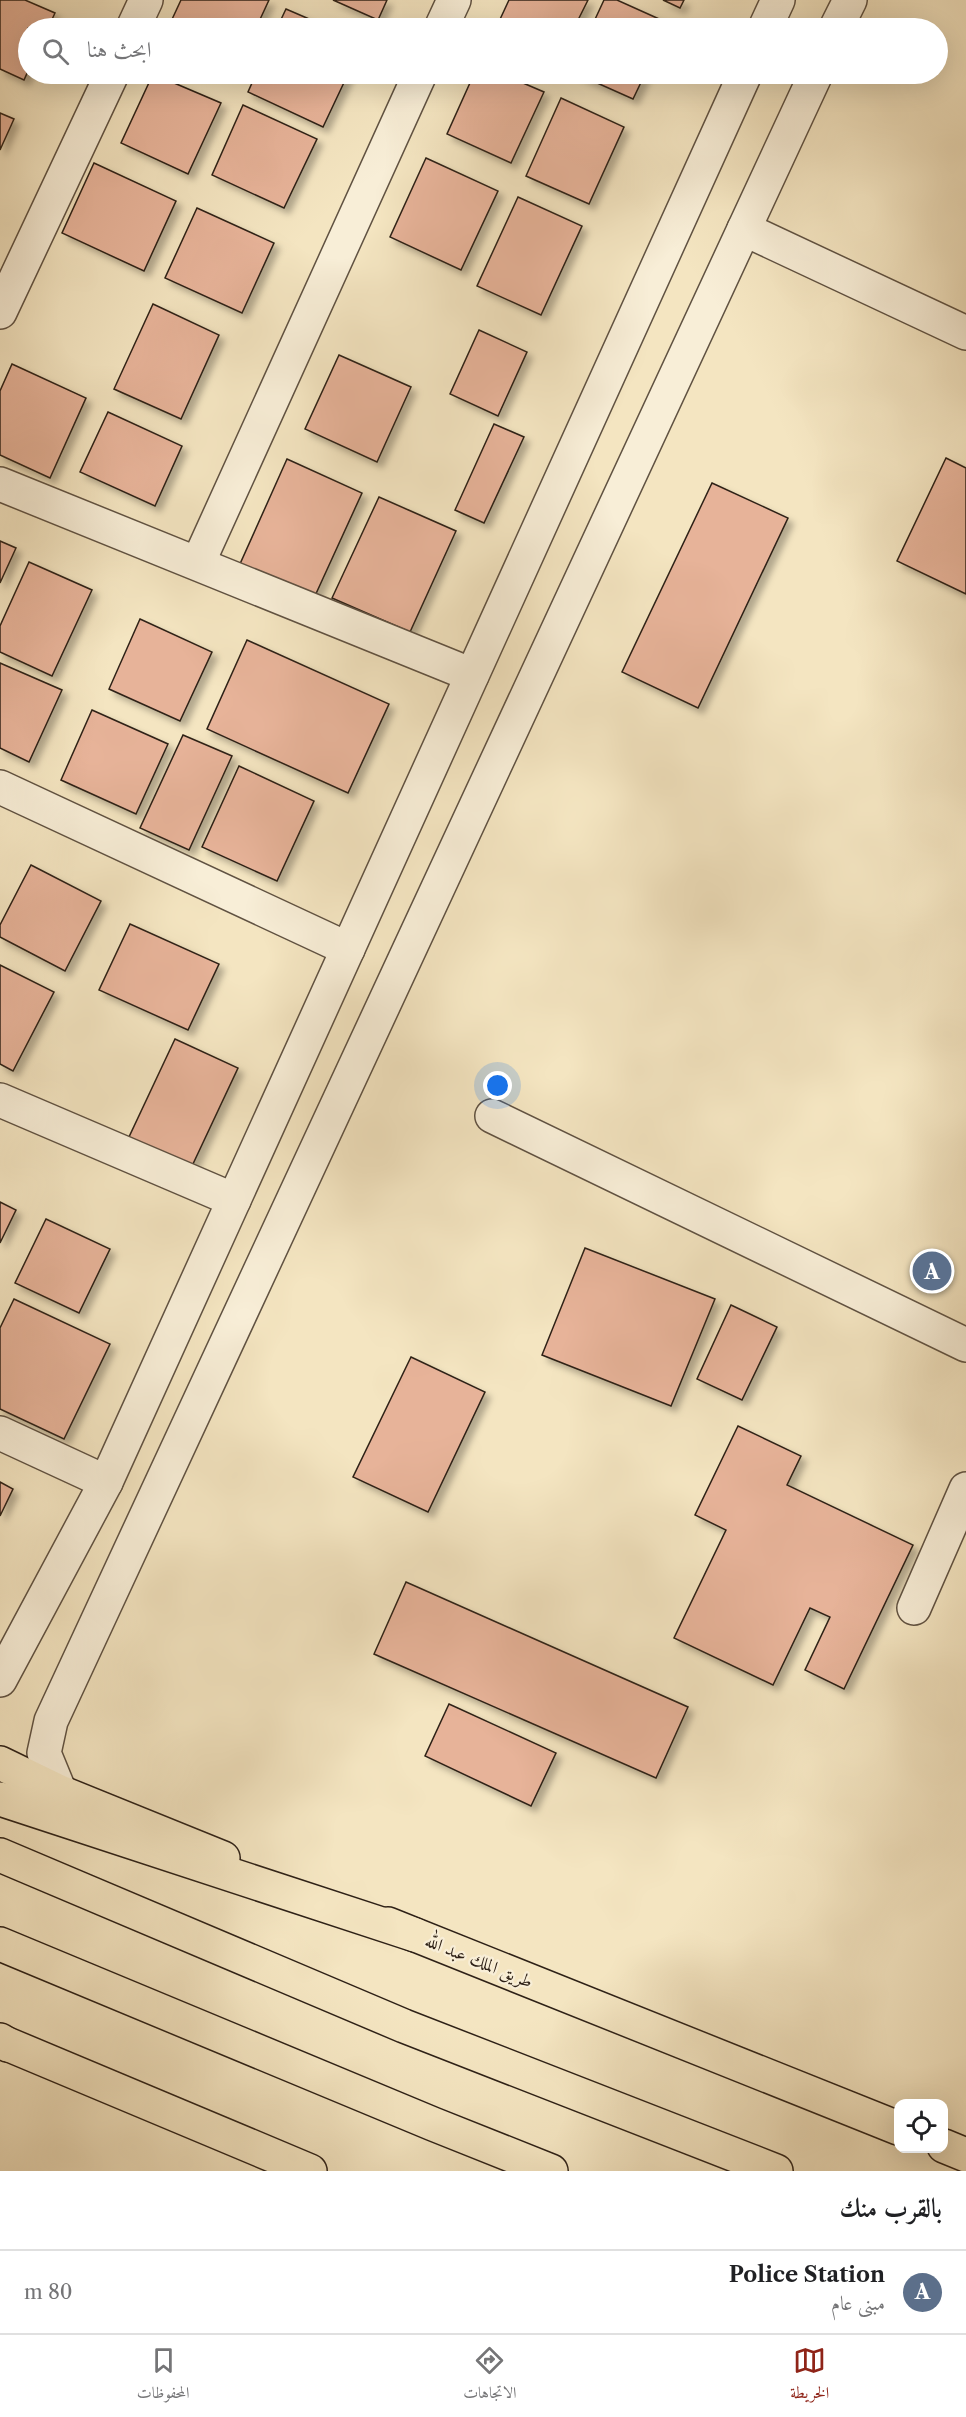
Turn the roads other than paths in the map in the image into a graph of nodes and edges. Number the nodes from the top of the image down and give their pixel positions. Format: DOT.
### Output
graph roads {
  1 [pos="146,0"];
  2 [pos="454,0"];
  3 [pos="778,0"];
  4 [pos="850,0"];
  5 [pos="138,18"];
  6 [pos="446,18"];
  7 [pos="770,18"];
  8 [pos="841,18"];
  9 [pos="106,84"];
  10 [pos="415,84"];
  11 [pos="740,84"];
  12 [pos="811,84"];
  13 [pos="744,229"];
  14 [pos="0,312"];
  15 [pos="966,333"];
  16 [pos="0,484"];
  17 [pos="198,563"];
  18 [pos="472,675"];
  19 [pos="0,788"];
  20 [pos="348,949"];
  21 [pos="0,1100"];
  22 [pos="492,1116"];
  23 [pos="234,1200"];
  24 [pos="966,1345"];
  25 [pos="0,1433"];
  26 [pos="106,1482"];
  27 [pos="966,1489"];
  28 [pos="914,1608"];
  29 [pos="0,1680"];
  30 [pos="0,1763"];
  31 [pos="60,1792"];
  32 [pos="0,1799"];
  33 [pos="0,1855"];
  34 [pos="415,1935"];
  35 [pos="0,1944"];
  36 [pos="2,2044"];
  37 [pos="894,2126"];
  38 [pos="948,2148"];
  39 [pos="966,2155"];
  40 [pos="310,2171"];
  41 [pos="551,2171"];
  42 [pos="777,2171"];
  1 -- 5 [label="street"];
  2 -- 6 [label="street"];
  3 -- 7 [label="street"];
  4 -- 8 [label="street"];
  9 -- 14 [label="street"];
  10 -- 17 [label="street"];
  11 -- 18 [label="street"];
  12 -- 13 [label="street"];
  13 -- 15 [label="street"];
  13 -- 31 [label="street"];
  16 -- 17 [label="street"];
  17 -- 18 [label="street"];
  18 -- 20 [label="street"];
  19 -- 20 [label="street"];
  20 -- 23 [label="street"];
  21 -- 23 [label="street"];
  22 -- 24 [label="street"];
  23 -- 26 [label="street"];
  25 -- 26 [label="street"];
  26 -- 29 [label="street"];
  27 -- 28 [label="street"];
  30 -- 31 [label="main road, طريق الملك عبد الله"];
  31 -- 34 [label="main road, طريق الملك عبد الله"];
  32 -- 34 [label="main road"];
  33 -- 42 [label="main road"];
  34 -- 37 [label="main road, طريق الملك عبد الله"];
  35 -- 41 [label="main road"];
  36 -- 40 [label="main road"];
  38 -- 39 [label="main road"];
}
